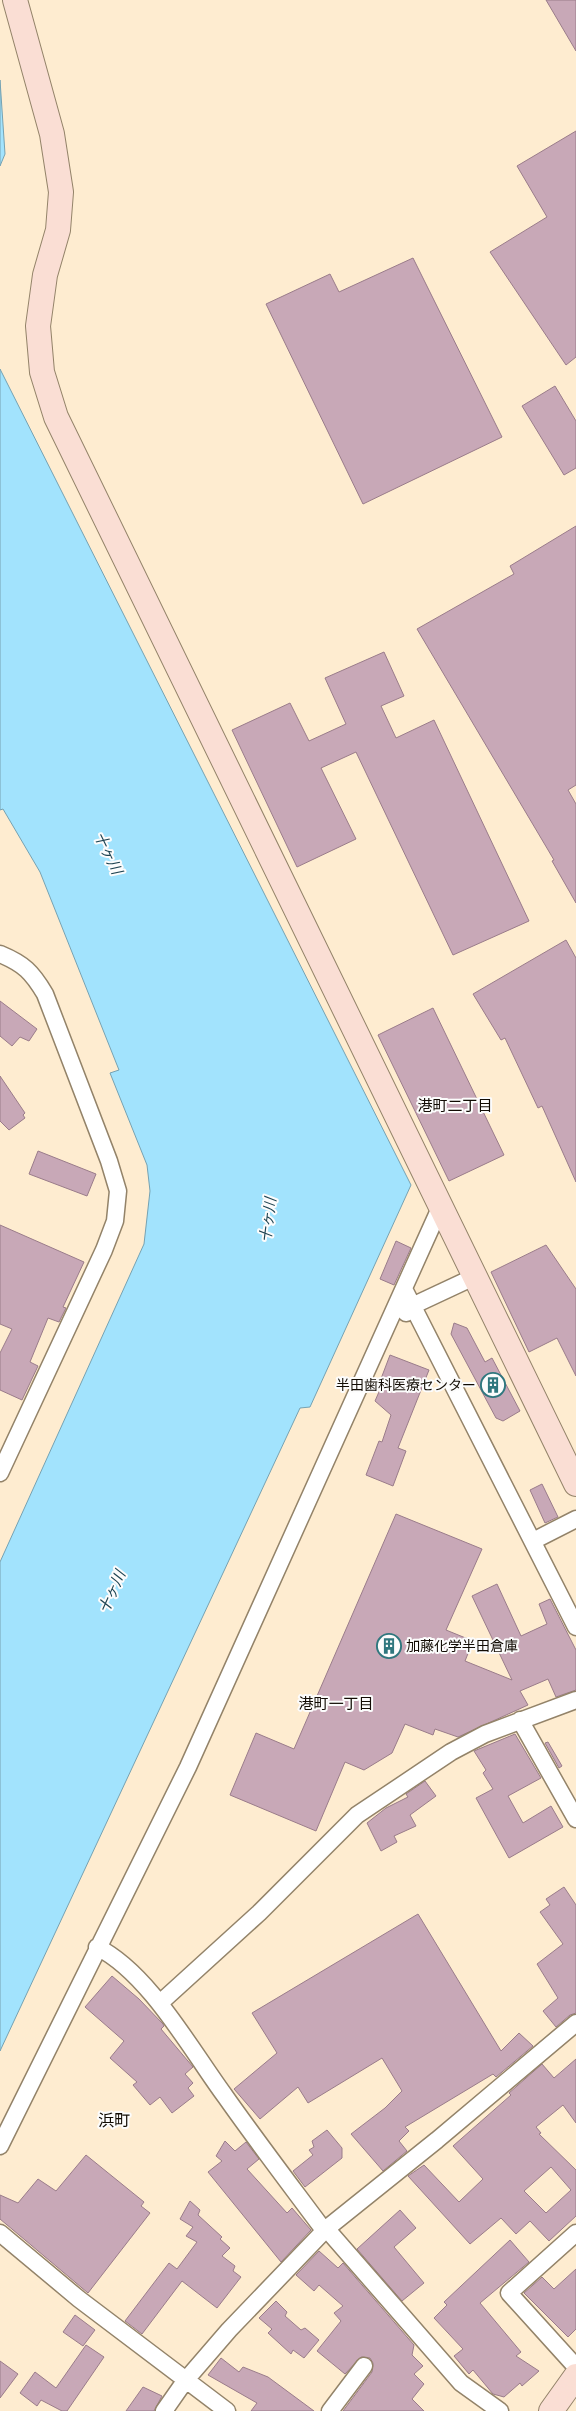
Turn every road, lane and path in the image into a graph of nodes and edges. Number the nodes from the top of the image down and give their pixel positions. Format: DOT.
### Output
graph roads {
  1 [pos="15,0"];
  2 [pos="0,954"];
  3 [pos="440,1208"];
  4 [pos="474,1277"];
  5 [pos="404,1289"];
  6 [pos="412,1306"];
  7 [pos="382,1339"];
  8 [pos="2,1465"];
  9 [pos="576,1484"];
  10 [pos="576,1519"];
  11 [pos="533,1541"];
  12 [pos="576,1627"];
  13 [pos="576,1700"];
  14 [pos="520,1720"];
  15 [pos="576,1820"];
  16 [pos="97,1947"];
  17 [pos="160,2003"];
  18 [pos="576,2023"];
  19 [pos="0,2146"];
  20 [pos="326,2229"];
  21 [pos="0,2233"];
  22 [pos="576,2233"];
  23 [pos="364,2366"];
  24 [pos="576,2367"];
  25 [pos="576,2376"];
  26 [pos="185,2380"];
  27 [pos="164,2411"];
  28 [pos="227,2411"];
  29 [pos="330,2411"];
  30 [pos="500,2411"];
  31 [pos="551,2411"];
  1 -- 3 [label="street"];
  2 -- 8 [label="street"];
  3 -- 4 [label="street"];
  3 -- 5 [label="street"];
  4 -- 6 [label="street"];
  4 -- 9 [label="street"];
  5 -- 6 [label="street"];
  5 -- 7 [label="street"];
  6 -- 7 [label="street"];
  6 -- 11 [label="street"];
  7 -- 16 [label="street"];
  10 -- 11 [label="street"];
  11 -- 12 [label="street"];
  13 -- 14 [label="street"];
  14 -- 15 [label="street"];
  14 -- 17 [label="street"];
  16 -- 17 [label="street"];
  16 -- 19 [label="street"];
  17 -- 20 [label="street"];
  18 -- 20 [label="street"];
  20 -- 26 [label="street"];
  20 -- 30 [label="street"];
  21 -- 26 [label="street"];
  22 -- 24 [label="street"];
  23 -- 29 [label="street"];
  25 -- 31 [label="street"];
  26 -- 27 [label="street"];
  26 -- 28 [label="street"];
}
